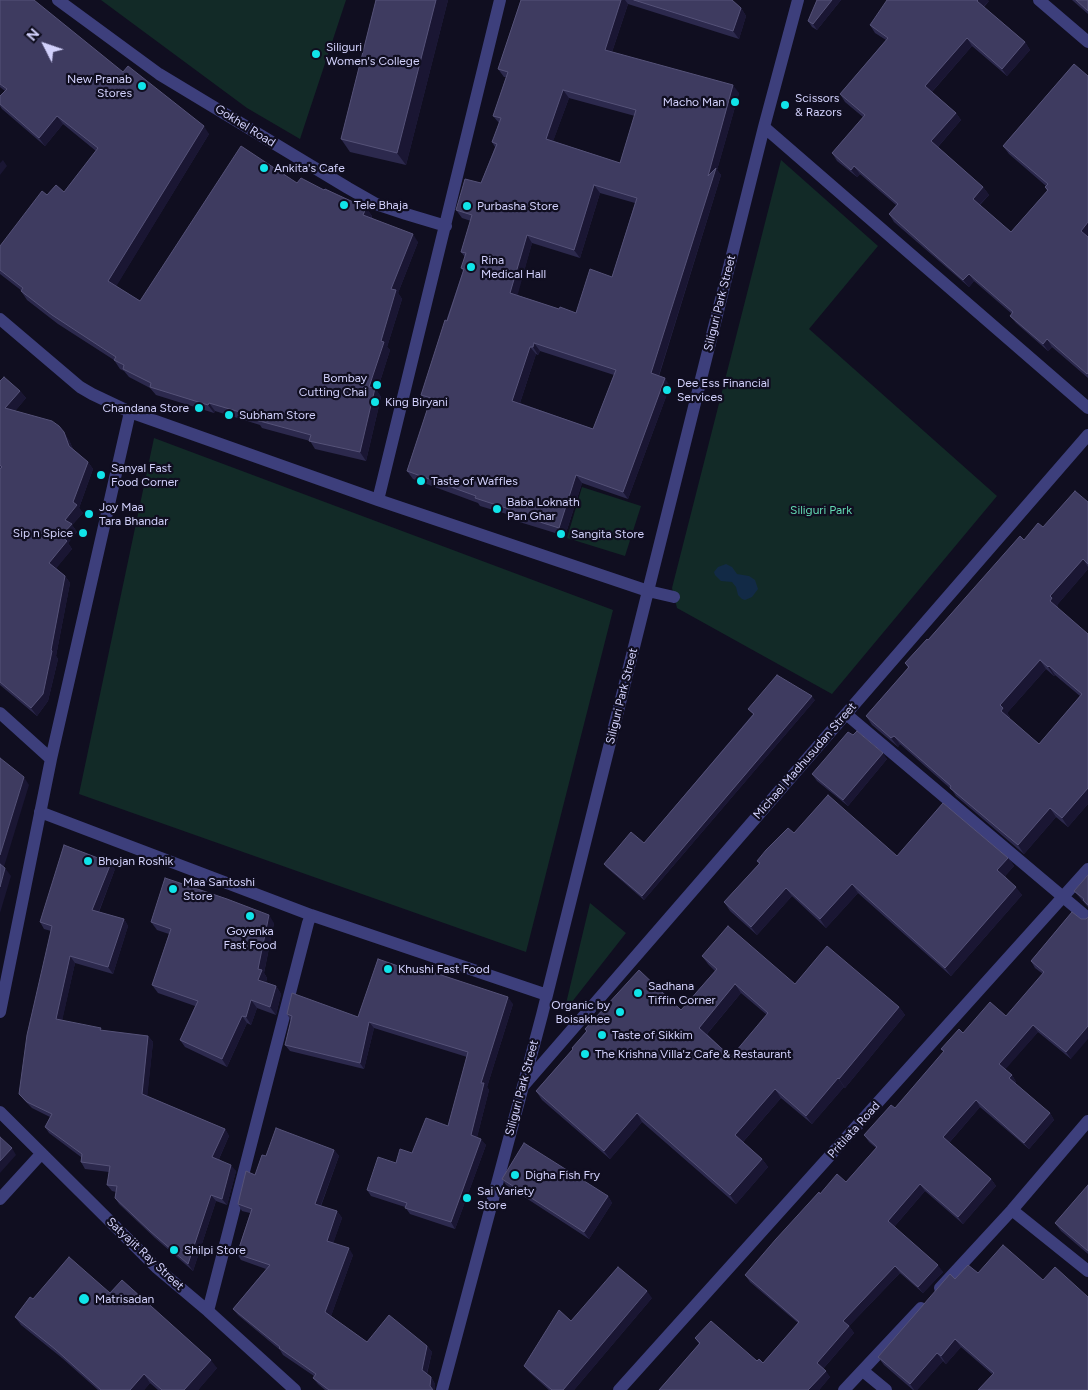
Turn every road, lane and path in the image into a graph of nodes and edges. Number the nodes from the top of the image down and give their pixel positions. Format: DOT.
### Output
graph roads {
  1 [pos="58,0"];
  2 [pos="500,0"];
  3 [pos="798,0"];
  4 [pos="1040,0"];
  5 [pos="1088,42"];
  6 [pos="764,127"];
  7 [pos="446,226"];
  8 [pos="0,319"];
  9 [pos="1088,408"];
  10 [pos="130,412"];
  11 [pos="1088,435"];
  12 [pos="378,500"];
  13 [pos="648,591"];
  14 [pos="674,597"];
  15 [pos="0,713"];
  16 [pos="846,714"];
  17 [pos="51,759"];
  18 [pos="40,812"];
  19 [pos="1088,869"];
  20 [pos="1063,897"];
  21 [pos="312,915"];
  22 [pos="1088,918"];
  23 [pos="547,995"];
  24 [pos="0,1012"];
  25 [pos="522,1087"];
  26 [pos="0,1112"];
  27 [pos="1088,1121"];
  28 [pos="41,1154"];
  29 [pos="0,1199"];
  30 [pos="1012,1210"];
  31 [pos="1088,1270"];
  32 [pos="208,1311"];
  33 [pos="863,1371"];
  34 [pos="295,1390"];
  35 [pos="442,1390"];
  36 [pos="619,1390"];
  37 [pos="844,1390"];
  38 [pos="886,1390"];
  1 -- 7 [label="street, Gokhel Road"];
  2 -- 7 [label="street"];
  3 -- 6 [label="street, Siliguri Park Street"];
  4 -- 5 [label="street"];
  6 -- 9 [label="street"];
  6 -- 13 [label="street, Siliguri Park Street"];
  7 -- 12 [label="street"];
  8 -- 10 [label="street"];
  10 -- 12 [label="street"];
  10 -- 17 [label="street"];
  11 -- 16 [label="street, Michael Madhusudan Street"];
  12 -- 13 [label="street"];
  13 -- 14 [label="street"];
  13 -- 23 [label="street, Siliguri Park Street"];
  15 -- 17 [label="street"];
  16 -- 20 [label="street"];
  16 -- 25 [label="street, Michael Madhusudan Street"];
  17 -- 18 [label="street"];
  18 -- 21 [label="street"];
  18 -- 24 [label="street"];
  19 -- 20 [label="street, Pritilata Road"];
  20 -- 22 [label="street"];
  20 -- 36 [label="street, Pritilata Road"];
  21 -- 23 [label="street"];
  21 -- 32 [label="street"];
  23 -- 25 [label="street, Siliguri Park Street"];
  25 -- 35 [label="street, Siliguri Park Street"];
  26 -- 28 [label="street, Satyajit Ray Street"];
  27 -- 30 [label="street"];
  28 -- 29 [label="street"];
  28 -- 32 [label="street, Satyajit Ray Street"];
  30 -- 31 [label="street"];
  30 -- 33 [label="street"];
  32 -- 34 [label="street, Satyajit Ray Street"];
  33 -- 37 [label="street"];
  33 -- 38 [label="street"];
}
